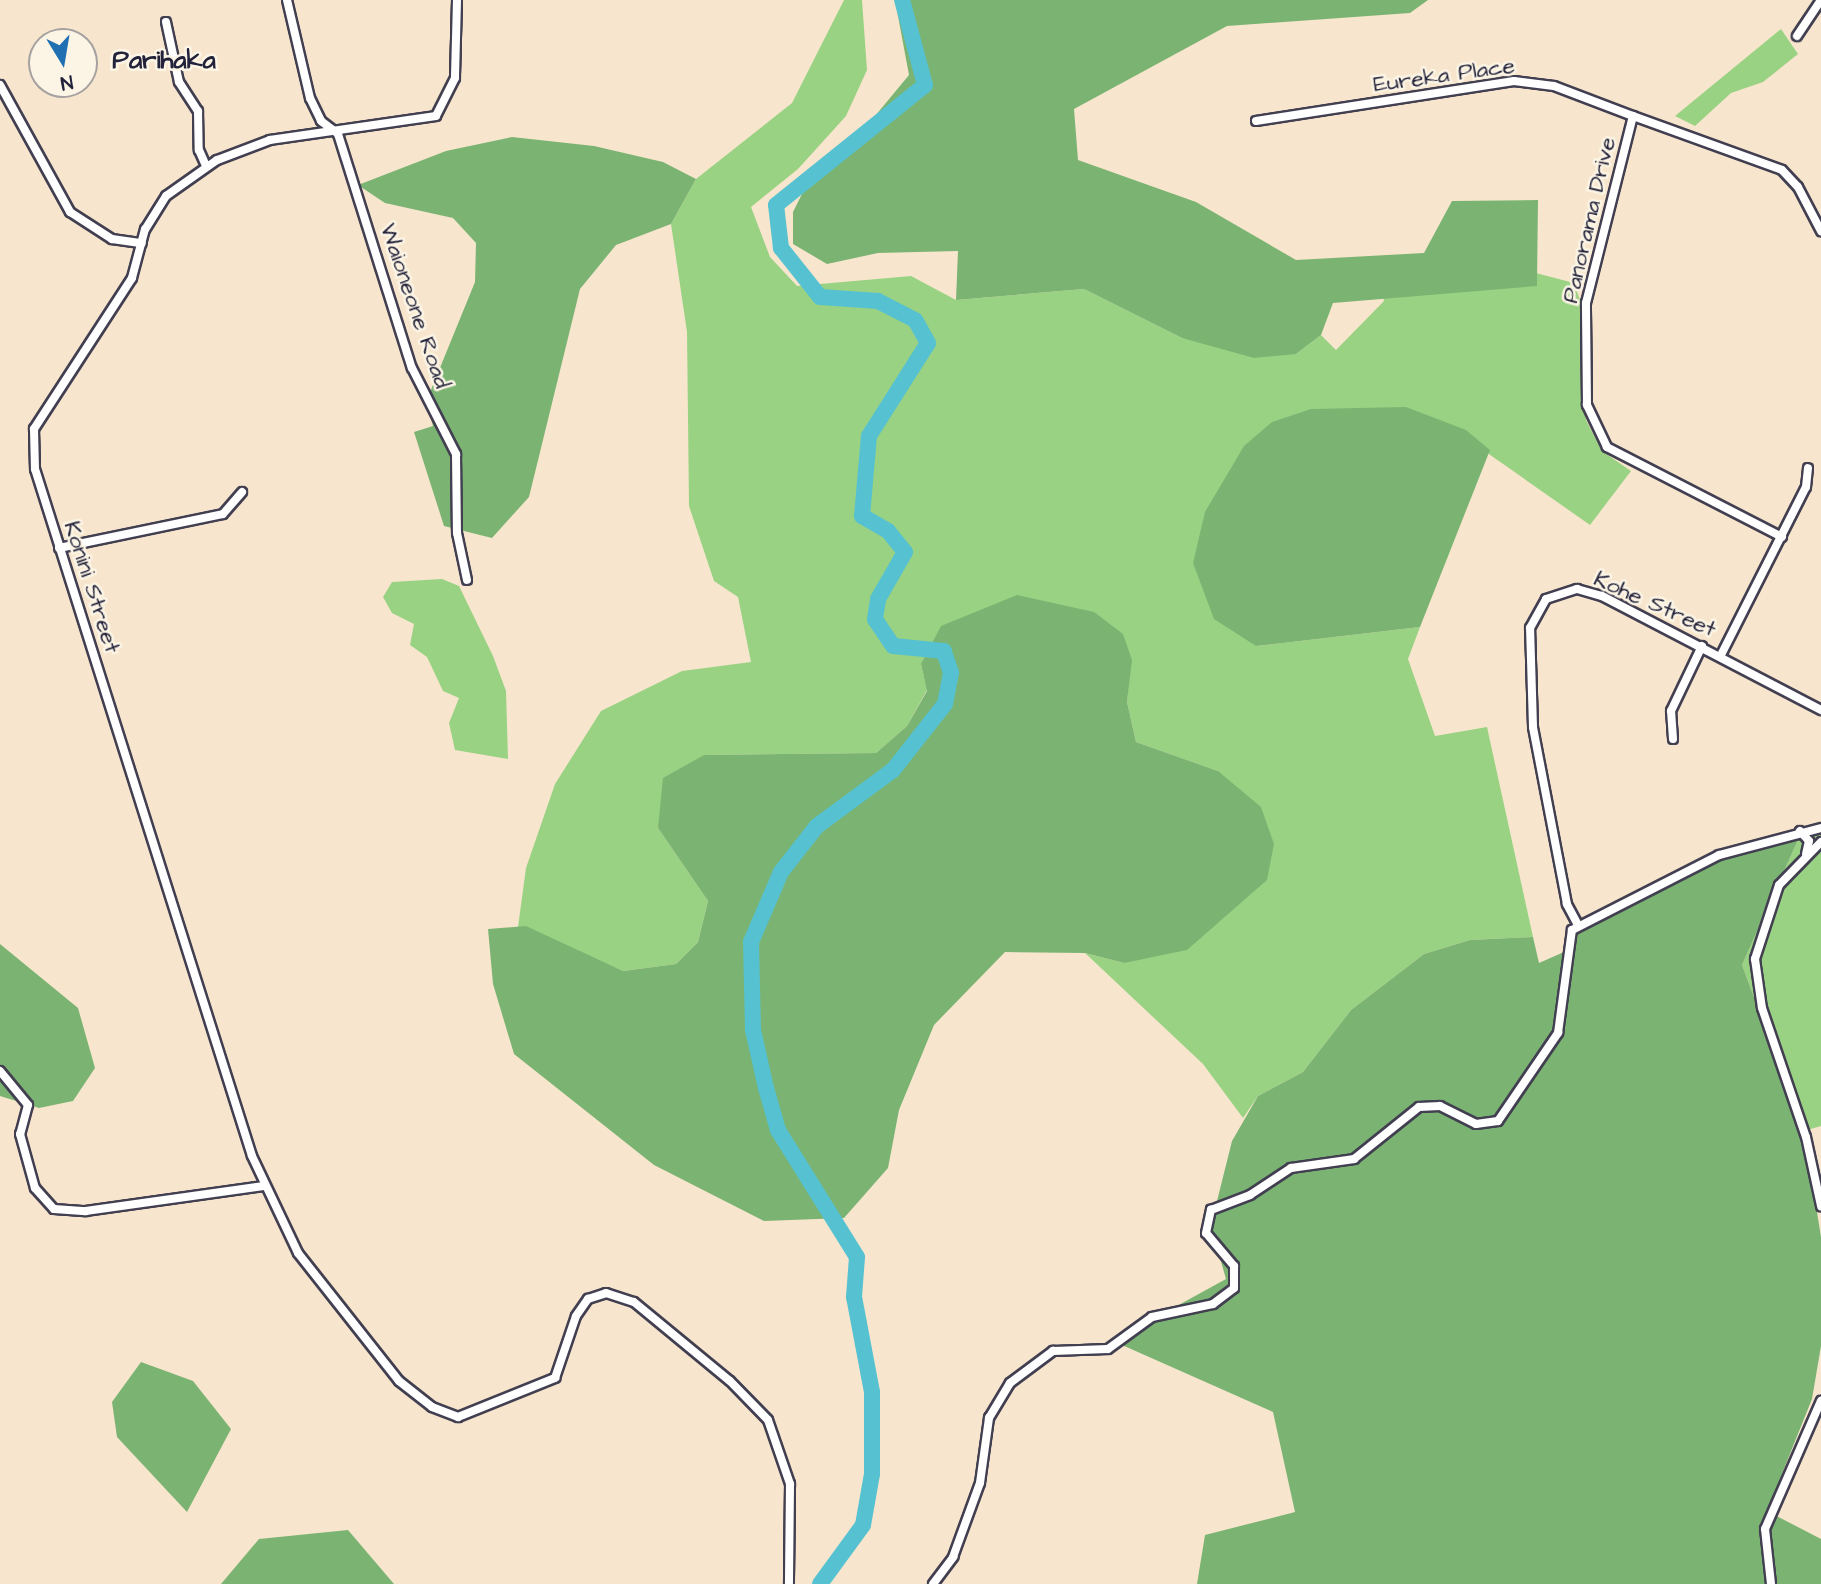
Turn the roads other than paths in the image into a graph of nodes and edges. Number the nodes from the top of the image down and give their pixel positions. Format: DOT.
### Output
graph roads {
  1 [pos="287,0"];
  2 [pos="457,0"];
  3 [pos="1821,0"];
  4 [pos="166,22"];
  5 [pos="1797,36"];
  6 [pos="0,85"];
  7 [pos="1633,116"];
  8 [pos="1256,121"];
  9 [pos="330,129"];
  10 [pos="206,166"];
  11 [pos="1821,231"];
  12 [pos="142,243"];
  13 [pos="1808,468"];
  14 [pos="242,492"];
  15 [pos="1782,537"];
  16 [pos="59,548"];
  17 [pos="467,580"];
  18 [pos="1702,646"];
  19 [pos="1720,655"];
  20 [pos="1821,710"];
  21 [pos="1673,739"];
  22 [pos="1821,828"];
  23 [pos="1800,831"];
  24 [pos="1821,842"];
  25 [pos="1806,854"];
  26 [pos="1578,925"];
  27 [pos="0,1071"];
  28 [pos="263,1186"];
  29 [pos="1821,1206"];
  30 [pos="1821,1401"];
  31 [pos="789,1584"];
  32 [pos="933,1584"];
  33 [pos="1771,1584"];
  1 -- 9 [label="street, Waioneone Road"];
  2 -- 9 [label="street, Konini Street"];
  3 -- 5 [label="street"];
  4 -- 10 [label="street"];
  6 -- 12 [label="street"];
  7 -- 8 [label="street, Eureka Place"];
  7 -- 11 [label="street, Panorama Drive"];
  7 -- 15 [label="street, Panorama Drive"];
  9 -- 10 [label="street, Konini Street"];
  9 -- 17 [label="street, Waioneone Road"];
  10 -- 12 [label="street, Konini Street"];
  12 -- 16 [label="street, Konini Street"];
  13 -- 15 [label="street"];
  14 -- 16 [label="street"];
  15 -- 19 [label="street"];
  16 -- 28 [label="street, Konini Street"];
  18 -- 19 [label="street, Kohe Street"];
  18 -- 21 [label="street"];
  18 -- 26 [label="street, Kohe Street"];
  19 -- 20 [label="street, Kohe Street"];
  22 -- 23 [label="street"];
  23 -- 25 [label="street"];
  23 -- 26 [label="street"];
  24 -- 25 [label="street"];
  25 -- 29 [label="street"];
  26 -- 32 [label="street"];
  27 -- 28 [label="street"];
  28 -- 31 [label="street, Konini Street"];
  30 -- 33 [label="street"];
}
